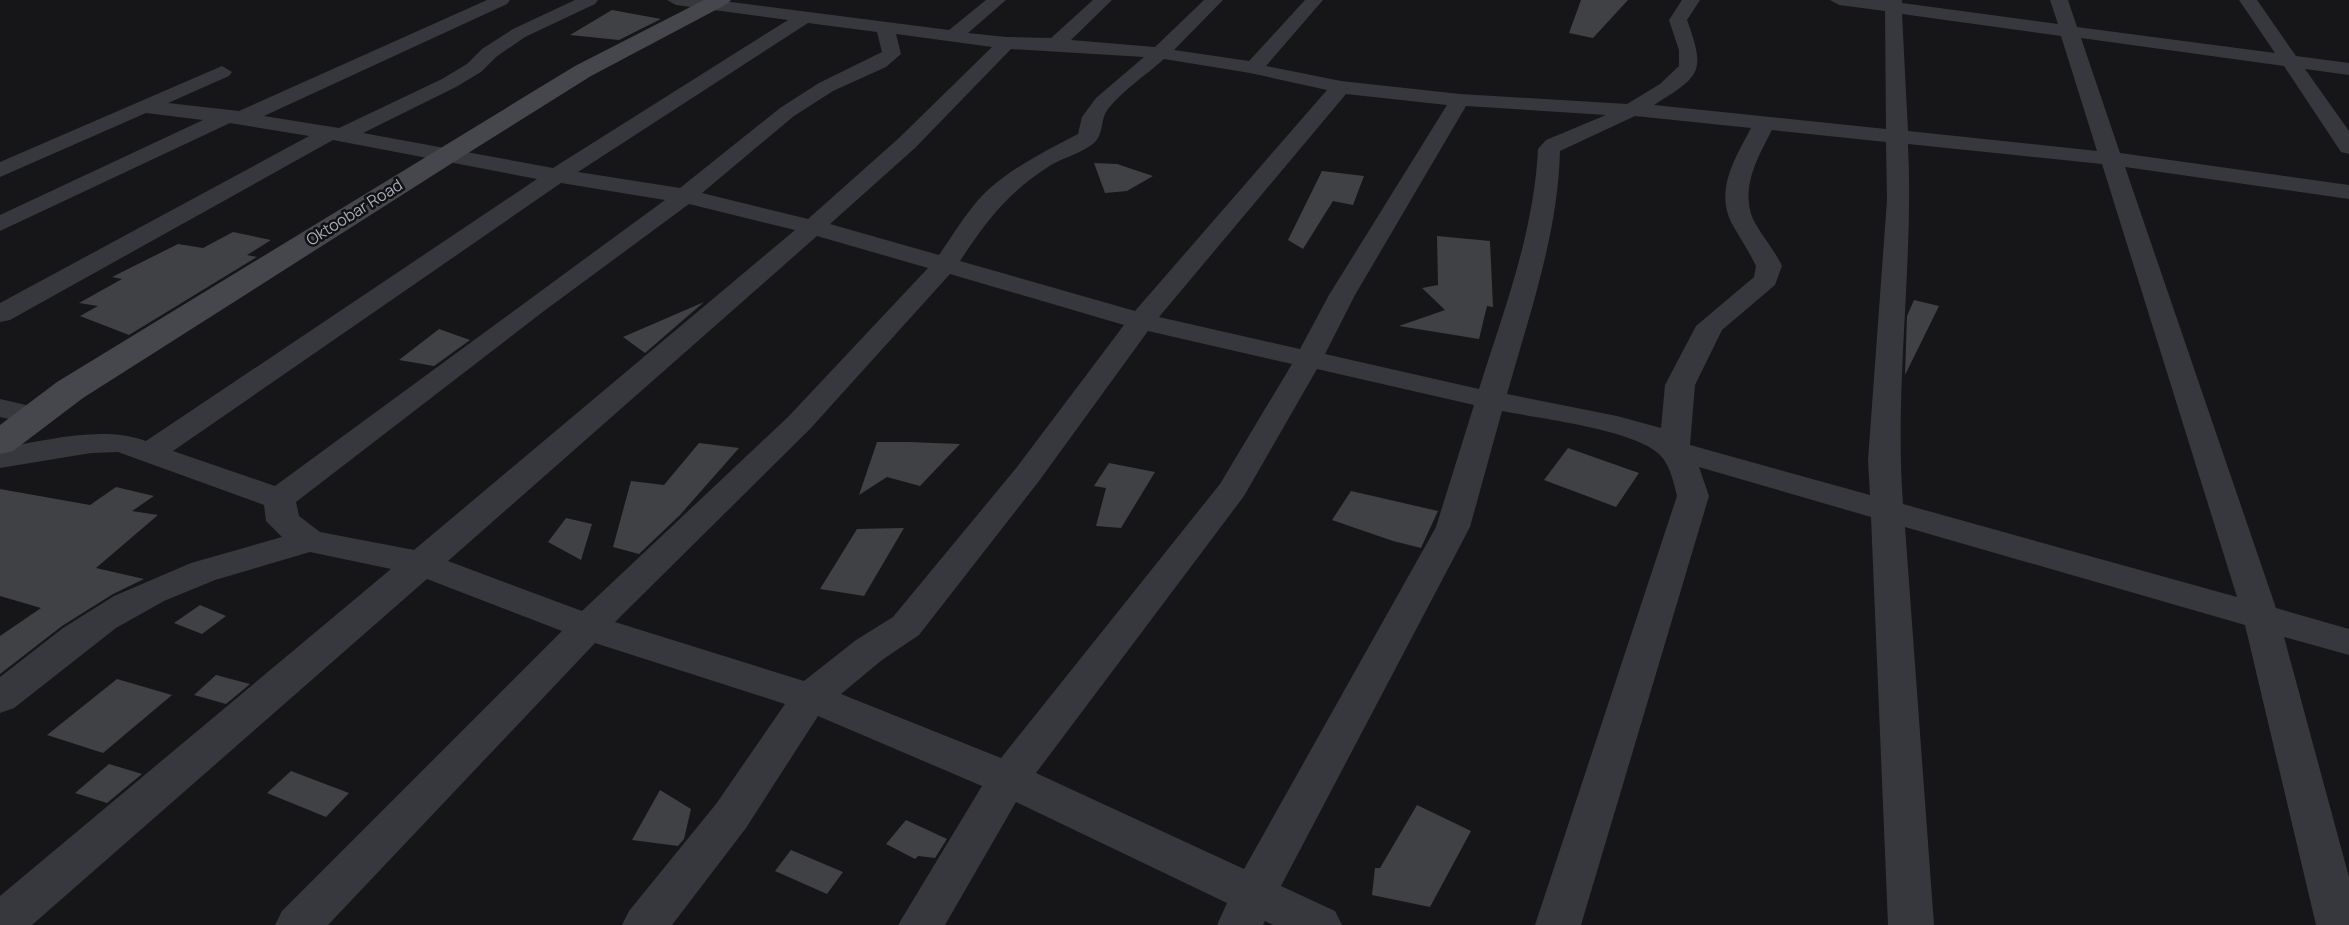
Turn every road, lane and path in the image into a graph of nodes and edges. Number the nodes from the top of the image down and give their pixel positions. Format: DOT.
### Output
graph roads {
  1 [pos="501,0"];
  2 [pos="589,0"];
  3 [pos="676,0"];
  4 [pos="997,0"];
  5 [pos="1103,0"];
  6 [pos="1214,0"];
  7 [pos="1314,0"];
  8 [pos="1691,0"];
  9 [pos="1839,0"];
  10 [pos="2059,0"];
  11 [pos="2248,0"];
  12 [pos="715,3"];
  13 [pos="1893,4"];
  14 [pos="856,7"];
  15 [pos="806,16"];
  16 [pos="834,20"];
  17 [pos="884,27"];
  18 [pos="2071,32"];
  19 [pos="953,36"];
  20 [pos="1006,43"];
  21 [pos="1056,44"];
  22 [pos="1160,53"];
  23 [pos="2291,61"];
  24 [pos="1254,68"];
  25 [pos="2349,69"];
  26 [pos="222,72"];
  27 [pos="1341,87"];
  28 [pos="1460,100"];
  29 [pos="145,107"];
  30 [pos="1631,110"];
  31 [pos="234,118"];
  32 [pos="1764,124"];
  33 [pos="336,134"];
  34 [pos="1898,138"];
  35 [pos="2349,146"];
  36 [pos="447,154"];
  37 [pos="2113,159"];
  38 [pos="0,170"];
  39 [pos="557,176"];
  40 [pos="2349,192"];
  41 [pos="685,196"];
  42 [pos="0,224"];
  43 [pos="812,227"];
  44 [pos="944,265"];
  45 [pos="0,314"];
  46 [pos="1141,321"];
  47 [pos="1309,358"];
  48 [pos="1490,400"];
  49 [pos="0,408"];
  50 [pos="37,416"];
  51 [pos="0,443"];
  52 [pos="1675,450"];
  53 [pos="151,452"];
  54 [pos="0,458"];
  55 [pos="279,499"];
  56 [pos="1888,510"];
  57 [pos="310,541"];
  58 [pos="423,564"];
  59 [pos="2260,617"];
  60 [pos="588,626"];
  61 [pos="2349,642"];
  62 [pos="810,697"];
  63 [pos="0,698"];
  64 [pos="1008,779"];
  65 [pos="1247,910"];
  66 [pos="0,924"];
  67 [pos="298,925"];
  68 [pos="645,925"];
  69 [pos="921,925"];
  70 [pos="1319,925"];
  71 [pos="1558,925"];
  72 [pos="1911,925"];
  73 [pos="2339,925"];
  1 -- 31 [label="street"];
  2 -- 33 [label="street"];
  3 -- 12 [label="street"];
  4 -- 19 [label="street"];
  5 -- 21 [label="street"];
  6 -- 22 [label="street"];
  7 -- 24 [label="street"];
  8 -- 30 [label="street"];
  9 -- 13 [label="street"];
  10 -- 18 [label="street"];
  11 -- 23 [label="street"];
  12 -- 15 [label="street"];
  12 -- 36 [label="street, Oktoobar Road"];
  13 -- 18 [label="street"];
  13 -- 34 [label="street"];
  14 -- 16 [label="street"];
  15 -- 16 [label="street"];
  15 -- 39 [label="street"];
  16 -- 17 [label="street"];
  17 -- 19 [label="street"];
  17 -- 41 [label="street"];
  18 -- 23 [label="street"];
  18 -- 37 [label="street"];
  19 -- 20 [label="street"];
  20 -- 21 [label="street"];
  20 -- 43 [label="street"];
  21 -- 22 [label="street"];
  22 -- 24 [label="street"];
  22 -- 44 [label="street"];
  23 -- 25 [label="street"];
  23 -- 35 [label="street"];
  24 -- 27 [label="street"];
  26 -- 29 [label="street"];
  27 -- 28 [label="street"];
  27 -- 46 [label="street"];
  28 -- 30 [label="street"];
  28 -- 47 [label="street"];
  29 -- 31 [label="street"];
  29 -- 38 [label="street"];
  30 -- 32 [label="street"];
  30 -- 48 [label="street"];
  31 -- 33 [label="street"];
  31 -- 42 [label="street"];
  32 -- 34 [label="street"];
  32 -- 52 [label="street"];
  33 -- 36 [label="street"];
  33 -- 45 [label="street"];
  34 -- 37 [label="street"];
  34 -- 56 [label="street"];
  36 -- 39 [label="street"];
  36 -- 50 [label="street, Oktoobar Road"];
  37 -- 40 [label="street"];
  37 -- 59 [label="street"];
  39 -- 41 [label="street"];
  39 -- 53 [label="street"];
  41 -- 43 [label="street"];
  41 -- 55 [label="street"];
  43 -- 44 [label="street"];
  43 -- 58 [label="street"];
  44 -- 46 [label="street"];
  44 -- 60 [label="street"];
  46 -- 47 [label="street"];
  46 -- 62 [label="street"];
  47 -- 48 [label="street"];
  47 -- 64 [label="street"];
  48 -- 52 [label="street"];
  48 -- 65 [label="street"];
  49 -- 50 [label="street"];
  50 -- 51 [label="street, Oktoobar Road"];
  52 -- 56 [label="street"];
  52 -- 71 [label="street"];
  53 -- 54 [label="street"];
  53 -- 55 [label="street"];
  55 -- 57 [label="street"];
  56 -- 59 [label="street"];
  56 -- 72 [label="street"];
  57 -- 58 [label="street"];
  57 -- 63 [label="street"];
  58 -- 60 [label="street"];
  58 -- 66 [label="street"];
  59 -- 61 [label="street"];
  59 -- 73 [label="street"];
  60 -- 62 [label="street"];
  60 -- 67 [label="street"];
  62 -- 64 [label="street"];
  62 -- 68 [label="street"];
  64 -- 65 [label="street"];
  64 -- 69 [label="street"];
  65 -- 70 [label="street"];
}
